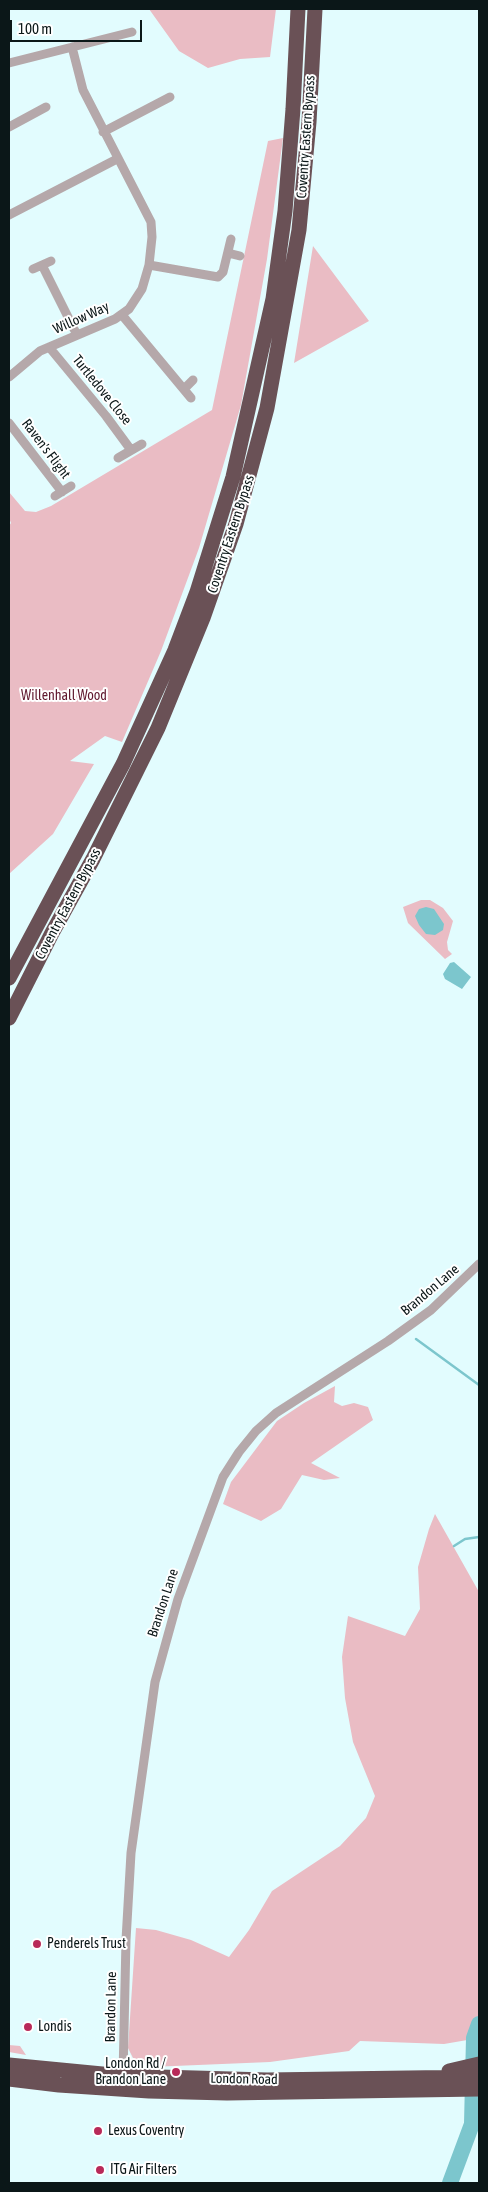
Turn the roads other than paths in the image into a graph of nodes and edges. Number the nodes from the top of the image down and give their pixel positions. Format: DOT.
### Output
graph roads {
  1 [pos="298,9"];
  2 [pos="315,9"];
  3 [pos="132,32"];
  4 [pos="72,47"];
  5 [pos="9,63"];
  6 [pos="170,97"];
  7 [pos="46,107"];
  8 [pos="10,124"];
  9 [pos="103,132"];
  10 [pos="117,159"];
  11 [pos="9,215"];
  12 [pos="230,239"];
  13 [pos="228,253"];
  14 [pos="240,256"];
  15 [pos="51,261"];
  16 [pos="42,265"];
  17 [pos="148,265"];
  18 [pos="33,269"];
  19 [pos="122,314"];
  20 [pos="77,335"];
  21 [pos="49,347"];
  22 [pos="9,377"];
  23 [pos="193,380"];
  24 [pos="184,389"];
  25 [pos="191,398"];
  26 [pos="9,423"];
  27 [pos="142,444"];
  28 [pos="131,450"];
  29 [pos="118,458"];
  30 [pos="71,486"];
  31 [pos="9,978"];
  32 [pos="9,1018"];
  33 [pos="479,1264"];
  34 [pos="479,2064"];
  35 [pos="9,2065"];
  36 [pos="123,2076"];
  37 [pos="479,2076"];
  38 [pos="9,2079"];
  39 [pos="443,2079"];
  40 [pos="479,2089"];
  1 -- 31 [label="highway, Coventry Eastern Bypass"];
  2 -- 32 [label="highway, Coventry Eastern Bypass"];
  3 -- 4 [label="street"];
  4 -- 5 [label="street"];
  4 -- 9 [label="street, Willow Way"];
  6 -- 9 [label="street"];
  7 -- 8 [label="street"];
  9 -- 10 [label="street, Willow Way"];
  10 -- 11 [label="street"];
  10 -- 17 [label="street, Willow Way"];
  12 -- 13 [label="street"];
  13 -- 14 [label="street"];
  13 -- 17 [label="street"];
  15 -- 16 [label="street"];
  16 -- 18 [label="street"];
  16 -- 20 [label="street"];
  17 -- 19 [label="street, Willow Way"];
  19 -- 20 [label="street, Willow Way"];
  19 -- 24 [label="street"];
  20 -- 21 [label="street, Willow Way"];
  21 -- 22 [label="street, Willow Way"];
  21 -- 28 [label="street, Turtledove Close"];
  23 -- 24 [label="street"];
  24 -- 25 [label="street"];
  26 -- 30 [label="street, Raven's Flight"];
  27 -- 28 [label="street"];
  28 -- 29 [label="street"];
  33 -- 36 [label="street, Brandon Lane"];
  34 -- 39 [label="highway"];
  35 -- 36 [label="highway, London Road"];
  36 -- 39 [label="highway, London Road"];
  37 -- 39 [label="highway, London Road"];
  38 -- 39 [label="highway, London Road"];
  39 -- 40 [label="highway, London Road"];
}
